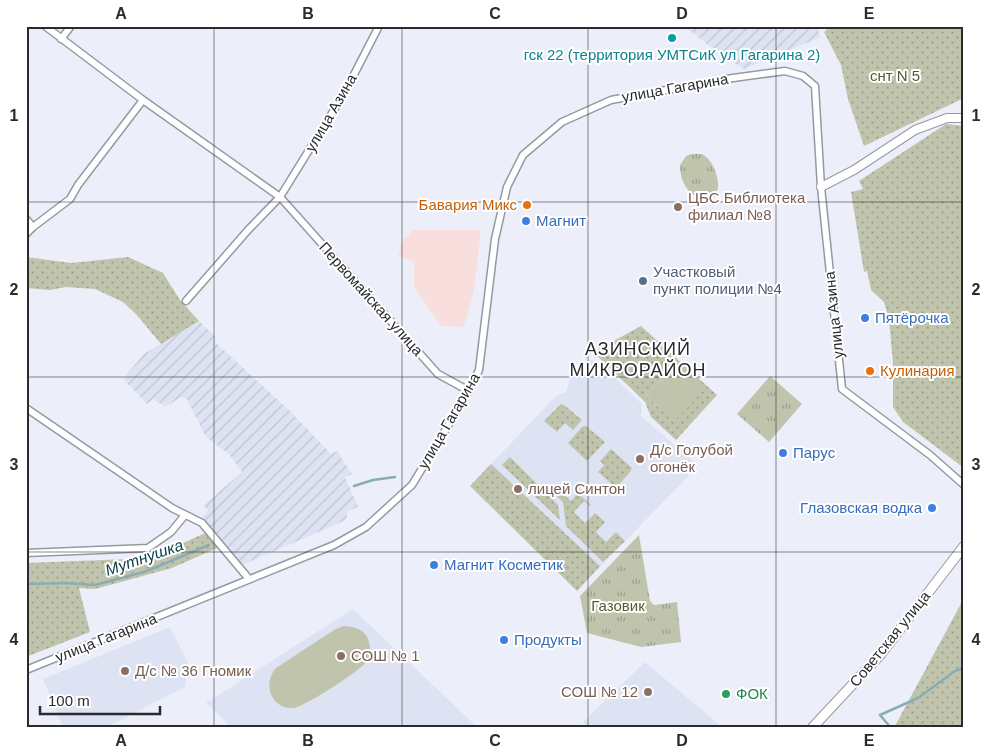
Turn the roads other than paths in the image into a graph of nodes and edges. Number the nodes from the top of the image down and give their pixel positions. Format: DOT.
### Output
graph roads {
  1 [pos="45,26"];
  2 [pos="71,26"];
  3 [pos="379,26"];
  4 [pos="62,39"];
  5 [pos="816,86"];
  6 [pos="143,100"];
  7 [pos="964,118"];
  8 [pos="821,187"];
  9 [pos="280,197"];
  10 [pos="26,219"];
  11 [pos="34,227"];
  12 [pos="26,234"];
  13 [pos="186,301"];
  14 [pos="469,391"];
  15 [pos="26,408"];
  16 [pos="964,485"];
  17 [pos="185,515"];
  18 [pos="964,546"];
  19 [pos="26,553"];
  20 [pos="248,579"];
  21 [pos="26,670"];
  22 [pos="812,728"];
  1 -- 4 [label="street, Первомайская улица"];
  2 -- 4 [label="street"];
  3 -- 9 [label="street, улица Азина"];
  4 -- 6 [label="street, Первомайская улица"];
  5 -- 8 [label="street, улица Азина"];
  5 -- 14 [label="street, улица Гагарина"];
  6 -- 9 [label="street, Первомайская улица"];
  6 -- 11 [label="street"];
  7 -- 8 [label="street"];
  8 -- 16 [label="street, улица Азина"];
  9 -- 13 [label="street"];
  9 -- 14 [label="street, Первомайская улица"];
  10 -- 11 [label="street"];
  11 -- 12 [label="street"];
  14 -- 20 [label="street, улица Гагарина"];
  15 -- 17 [label="street"];
  17 -- 19 [label="street"];
  17 -- 20 [label="street"];
  18 -- 22 [label="main road, Советская улица"];
  20 -- 21 [label="street, улица Гагарина"];
}
